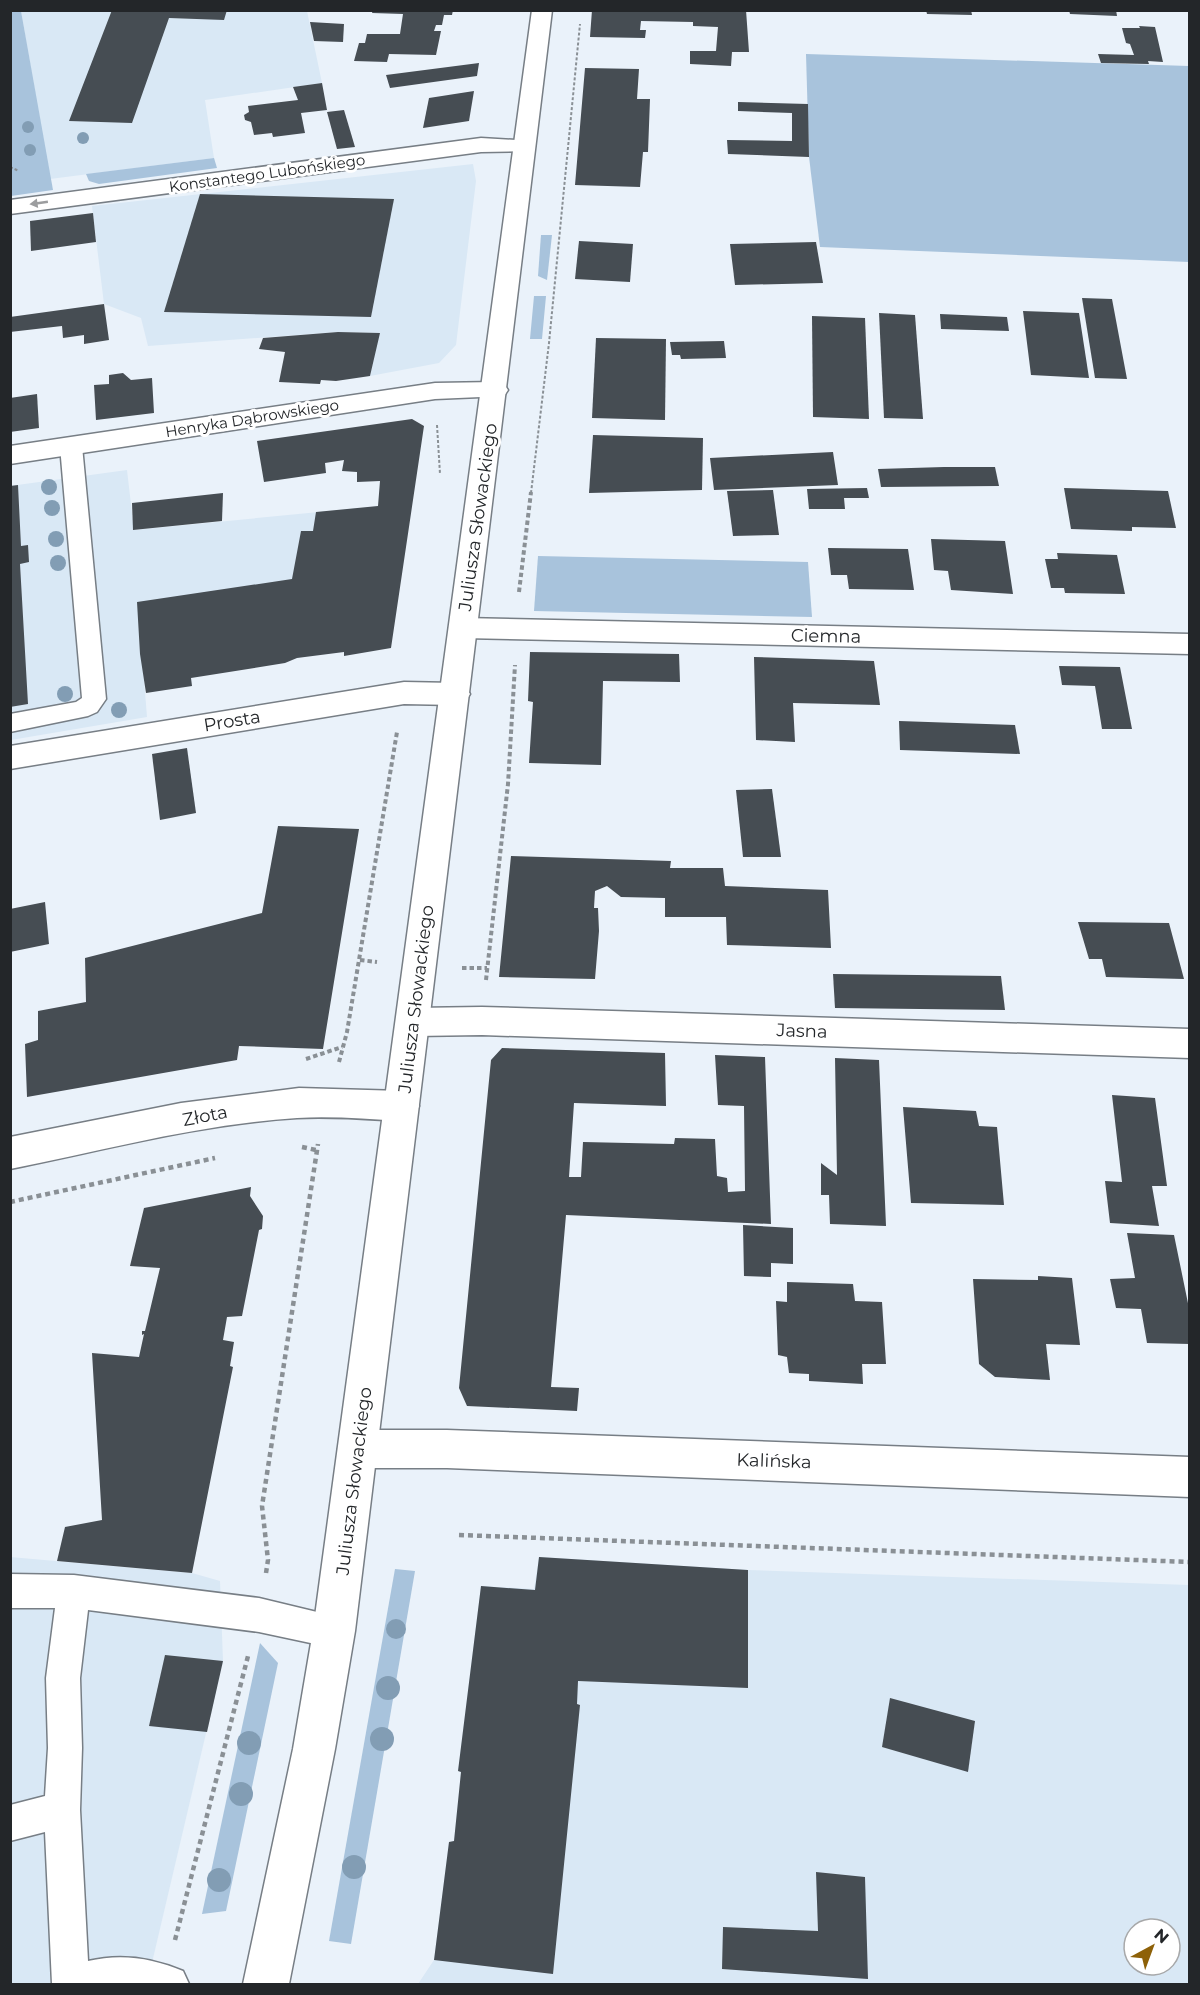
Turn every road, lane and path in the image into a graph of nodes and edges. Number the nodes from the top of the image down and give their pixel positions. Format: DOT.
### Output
graph roads {
  1 [pos="542,10"];
  2 [pos="580,22"];
  3 [pos="524,146"];
  4 [pos="10,207"];
  5 [pos="495,390"];
  6 [pos="71,446"];
  7 [pos="10,455"];
  8 [pos="463,628"];
  9 [pos="518,630"];
  10 [pos="1190,644"];
  11 [pos="404,693"];
  12 [pos="455,694"];
  13 [pos="10,723"];
  14 [pos="10,758"];
  15 [pos="485,985"];
  16 [pos="414,1022"];
  17 [pos="1190,1044"];
  18 [pos="328,1101"];
  19 [pos="402,1106"];
  20 [pos="292,1146"];
  21 [pos="316,1150"];
  22 [pos="10,1153"];
  23 [pos="223,1156"];
  24 [pos="10,1202"];
  25 [pos="357,1449"];
  26 [pos="1190,1477"];
  27 [pos="459,1535"];
  28 [pos="1190,1562"];
  29 [pos="10,1591"];
  30 [pos="74,1592"];
  31 [pos="258,1615"];
  32 [pos="334,1631"];
  33 [pos="62,1810"];
  34 [pos="10,1823"];
  35 [pos="72,1984"];
  36 [pos="164,1984"];
  37 [pos="170,1984"];
  38 [pos="266,1984"];
  1 -- 3 [label="street, Juliusza Słowackiego"];
  2 -- 9 [label="path"];
  3 -- 4 [label="street, Konstantego Lubońskiego, one-way"];
  3 -- 5 [label="street, Juliusza Słowackiego"];
  5 -- 6 [label="street, Henryka Dąbrowskiego"];
  5 -- 8 [label="street, Juliusza Słowackiego"];
  6 -- 7 [label="street, Henryka Dąbrowskiego"];
  6 -- 13 [label="lane"];
  8 -- 9 [label="street, Ciemna"];
  8 -- 12 [label="street, Juliusza Słowackiego"];
  9 -- 10 [label="street, Ciemna"];
  9 -- 15 [label="path"];
  11 -- 12 [label="street, Prosta"];
  11 -- 14 [label="street, Prosta"];
  11 -- 18 [label="path"];
  12 -- 16 [label="street, Juliusza Słowackiego"];
  16 -- 17 [label="street, Jasna"];
  16 -- 19 [label="street, Juliusza Słowackiego"];
  18 -- 19 [label="street, Złota"];
  18 -- 21 [label="path"];
  18 -- 22 [label="street, Złota"];
  19 -- 25 [label="street, Juliusza Słowackiego"];
  20 -- 21 [label="path"];
  21 -- 31 [label="path"];
  23 -- 24 [label="path"];
  25 -- 26 [label="street, Kalińska"];
  25 -- 32 [label="street, Juliusza Słowackiego"];
  27 -- 28 [label="path"];
  29 -- 30 [label="lane"];
  30 -- 31 [label="lane"];
  30 -- 33 [label="lane"];
  31 -- 32 [label="lane"];
  31 -- 36 [label="path"];
  32 -- 38 [label="street, Juliusza Słowackiego"];
  33 -- 34 [label="lane"];
  33 -- 35 [label="lane"];
  35 -- 36 [label="lane"];
  36 -- 37 [label="lane"];
}
